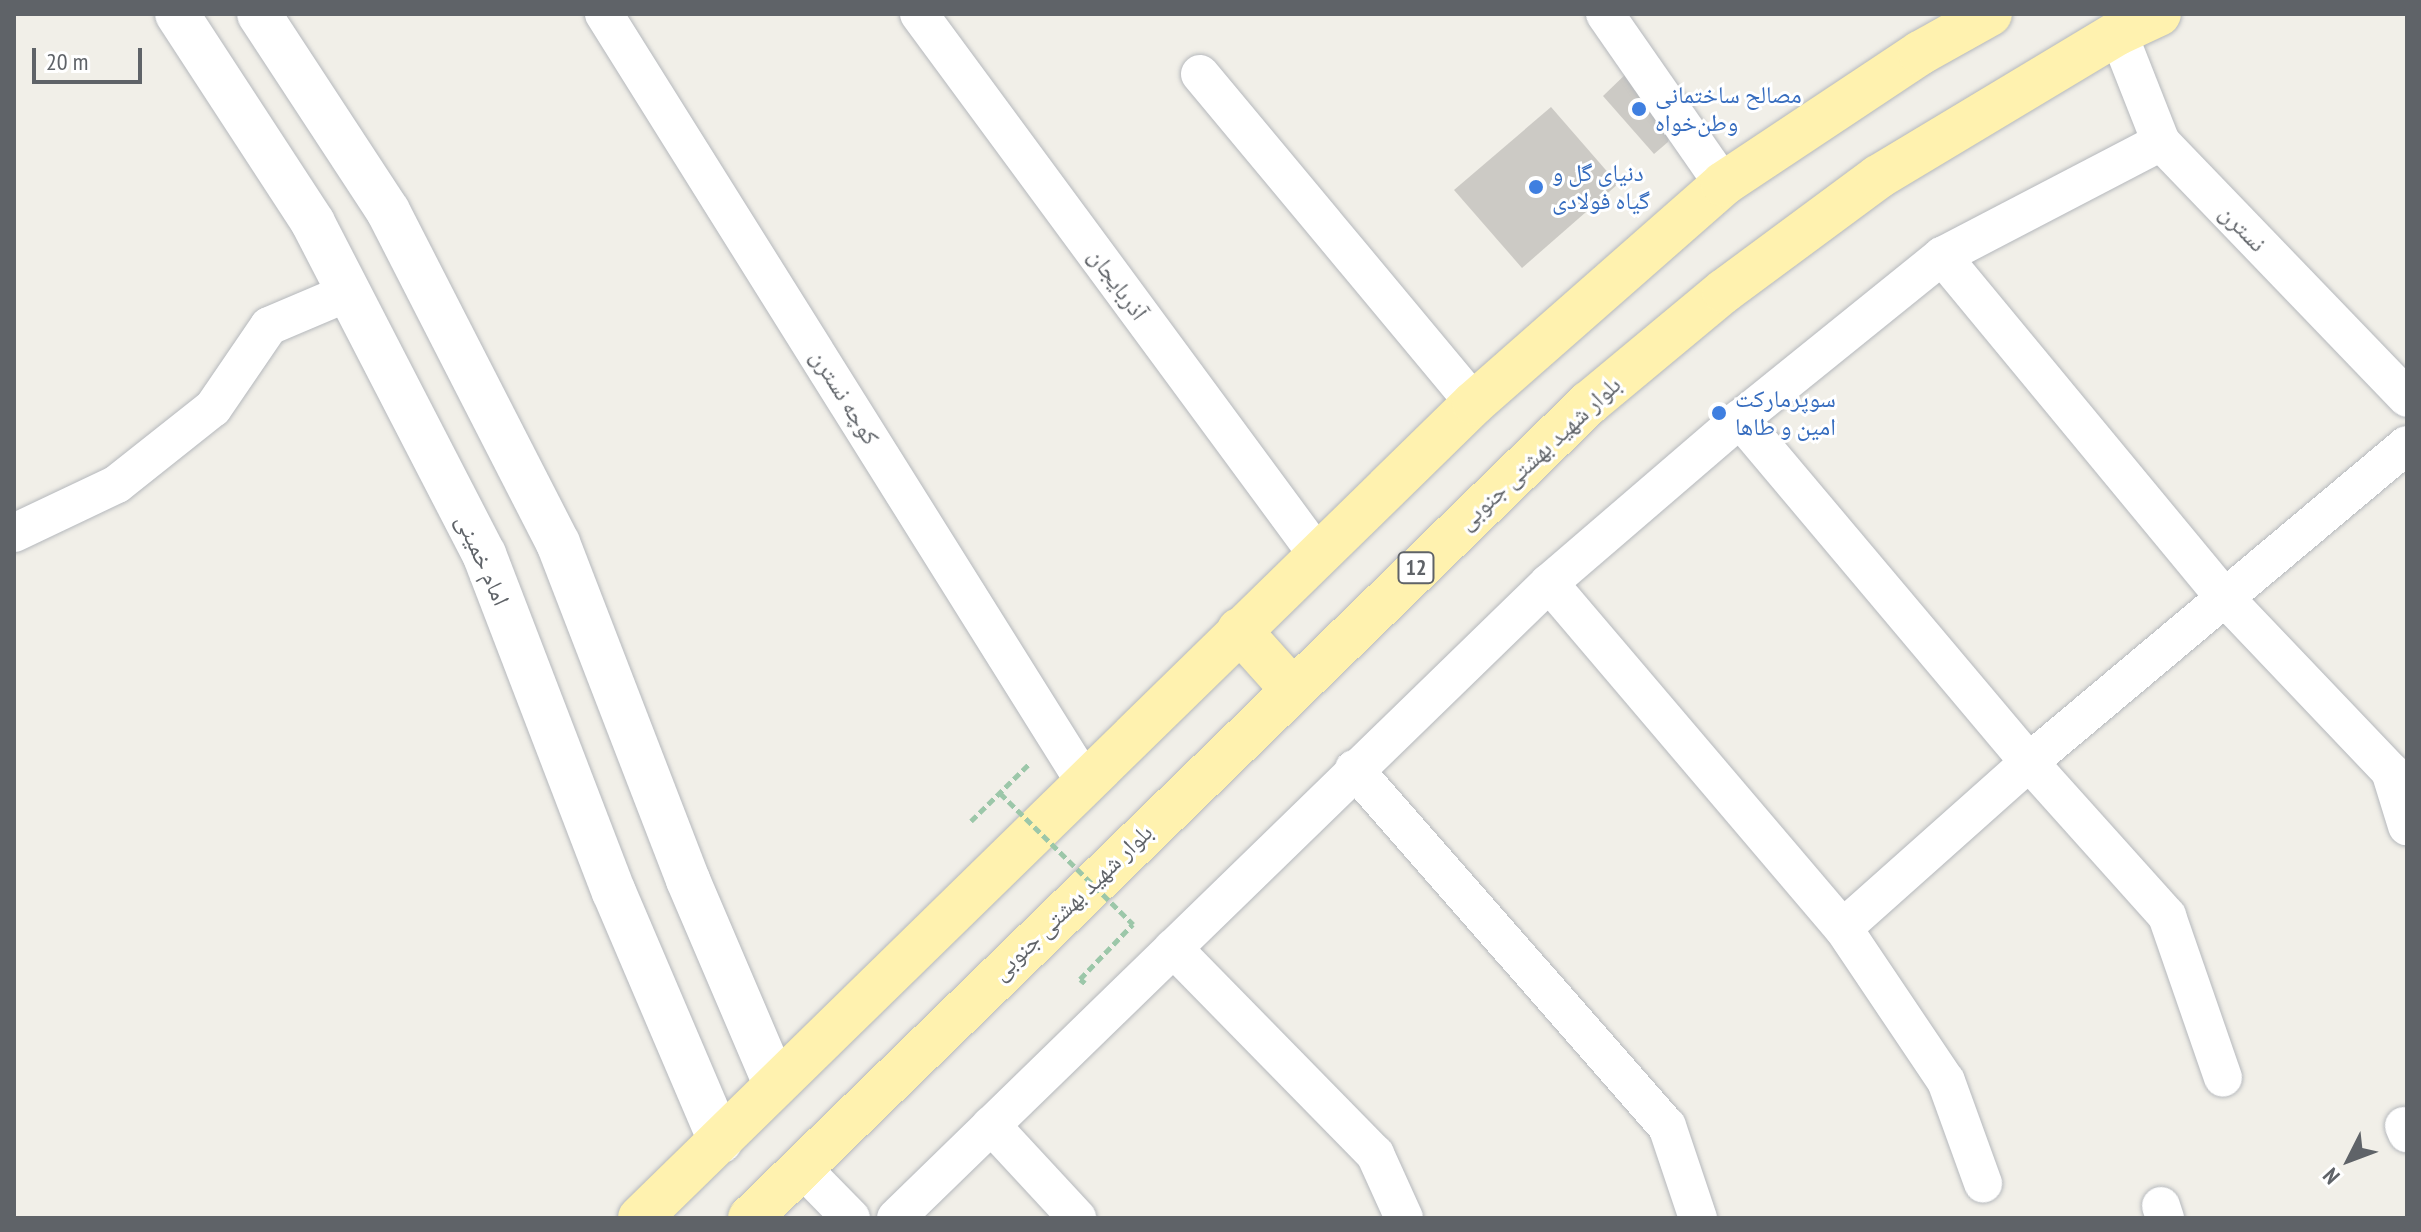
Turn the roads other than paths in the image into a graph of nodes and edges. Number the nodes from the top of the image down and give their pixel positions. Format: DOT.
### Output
graph roads {
  1 [pos="177,14"];
  2 [pos="259,14"];
  3 [pos="604,14"];
  4 [pos="919,14"];
  5 [pos="1605,14"];
  6 [pos="1990,14"];
  7 [pos="2159,14"];
  8 [pos="2118,33"];
  9 [pos="1200,74"];
  10 [pos="2161,142"];
  11 [pos="1723,184"];
  12 [pos="1942,256"];
  13 [pos="349,292"];
  14 [pos="2407,398"];
  15 [pos="1474,403"];
  16 [pos="1740,419"];
  17 [pos="2407,445"];
  18 [pos="14,533"];
  19 [pos="1317,554"];
  20 [pos="1549,583"];
  21 [pos="2226,599"];
  22 [pos="1239,630"];
  23 [pos="1292,689"];
  24 [pos="2029,762"];
  25 [pos="1354,769"];
  26 [pos="1084,781"];
  27 [pos="2407,826"];
  28 [pos="1843,928"];
  29 [pos="1173,948"];
  30 [pos="2223,1078"];
  31 [pos="775,1084"];
  32 [pos="991,1125"];
  33 [pos="720,1141"];
  34 [pos="802,1168"];
  35 [pos="1983,1183"];
  36 [pos="640,1218"];
  37 [pos="750,1218"];
  38 [pos="851,1218"];
  39 [pos="896,1218"];
  40 [pos="1077,1218"];
  41 [pos="1404,1218"];
  42 [pos="1698,1218"];
  1 -- 13 [label="street, امام خمینی"];
  2 -- 31 [label="street"];
  3 -- 26 [label="street, کوچه نسترن"];
  4 -- 19 [label="street, آذربایجان"];
  5 -- 11 [label="street"];
  6 -- 11 [label="main road"];
  7 -- 8 [label="main road, بلوار شهید بهشتی جنوبی / 12"];
  8 -- 10 [label="street, نسترن"];
  8 -- 23 [label="main road, بلوار شهید بهشتی جنوبی / 12"];
  9 -- 15 [label="street"];
  10 -- 12 [label="street"];
  10 -- 14 [label="street, نسترن"];
  11 -- 15 [label="main road"];
  12 -- 16 [label="street"];
  12 -- 21 [label="street"];
  13 -- 18 [label="street"];
  13 -- 33 [label="street, امام خمینی"];
  15 -- 19 [label="main road"];
  16 -- 20 [label="street"];
  16 -- 24 [label="street"];
  17 -- 21 [label="street"];
  19 -- 22 [label="main road"];
  20 -- 25 [label="street"];
  20 -- 28 [label="street"];
  21 -- 24 [label="street"];
  21 -- 27 [label="street"];
  22 -- 23 [label="main road"];
  22 -- 26 [label="main road"];
  23 -- 34 [label="main road, بلوار شهید بهشتی جنوبی / 12"];
  24 -- 28 [label="street"];
  24 -- 30 [label="street"];
  25 -- 29 [label="street"];
  25 -- 42 [label="street"];
  26 -- 31 [label="main road"];
  28 -- 35 [label="street"];
  29 -- 32 [label="street"];
  29 -- 41 [label="street"];
  31 -- 33 [label="main road"];
  32 -- 39 [label="street"];
  32 -- 40 [label="street"];
  33 -- 36 [label="main road"];
  34 -- 37 [label="main road, بلوار شهید بهشتی جنوبی / 12"];
  34 -- 38 [label="street"];
}
